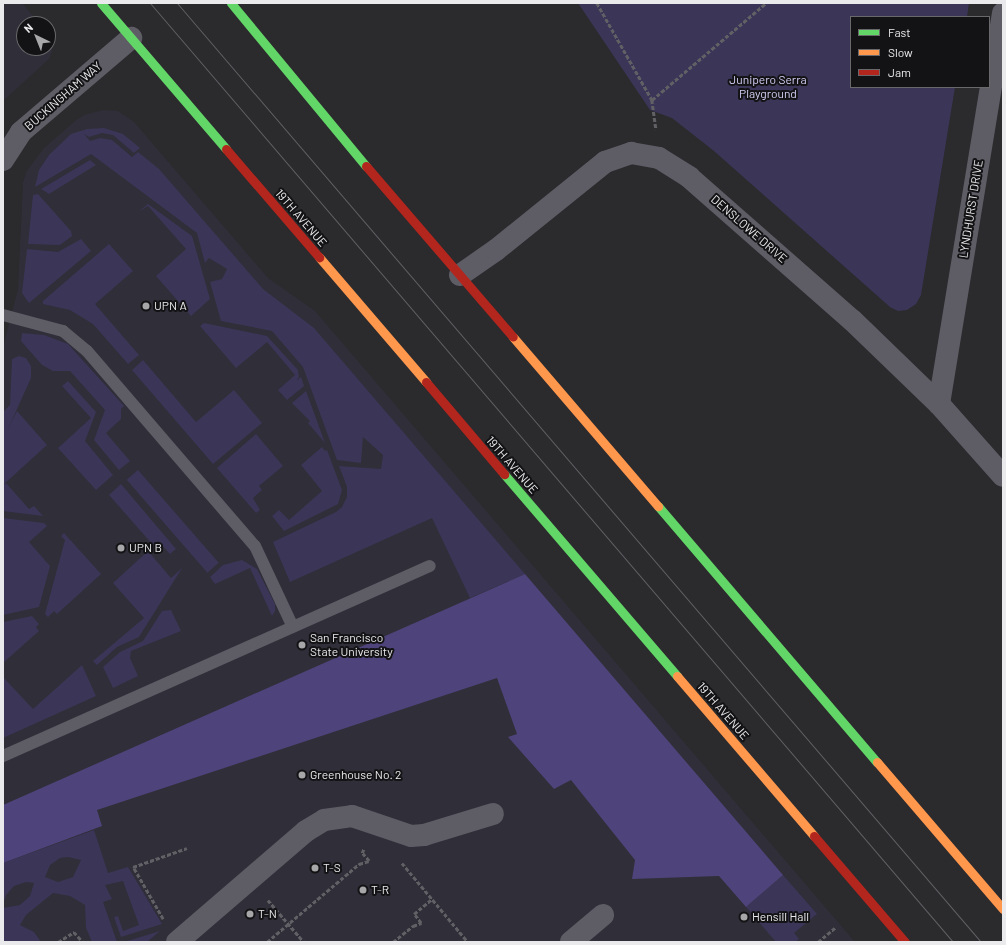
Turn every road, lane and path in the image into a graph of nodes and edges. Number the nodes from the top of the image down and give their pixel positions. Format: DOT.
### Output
graph roads {
  1 [pos="101,3"];
  2 [pos="231,3"];
  3 [pos="597,3"];
  4 [pos="766,3"];
  5 [pos="1003,13"];
  6 [pos="131,38"];
  7 [pos="652,100"];
  8 [pos="659,158"];
  9 [pos="3,160"];
  10 [pos="460,275"];
  11 [pos="3,315"];
  12 [pos="939,404"];
  13 [pos="1003,476"];
  14 [pos="430,566"];
  15 [pos="293,626"];
  16 [pos="3,756"];
  17 [pos="493,814"];
  18 [pos="187,848"];
  19 [pos="363,855"];
  20 [pos="396,856"];
  21 [pos="264,899"];
  22 [pos="432,899"];
  23 [pos="1003,909"];
  24 [pos="603,915"];
  25 [pos="288,924"];
  26 [pos="836,927"];
  27 [pos="172,933"];
  28 [pos="58,942"];
  29 [pos="83,942"];
  30 [pos="267,942"];
  31 [pos="304,942"];
  32 [pos="394,942"];
  33 [pos="468,942"];
  34 [pos="572,942"];
  35 [pos="818,942"];
  36 [pos="905,942"];
  1 -- 6 [label="highway, 19TH AVENUE"];
  2 -- 10 [label="highway"];
  3 -- 7 [label="path"];
  4 -- 7 [label="path"];
  5 -- 12 [label="street, LYNDHURST DRIVE"];
  6 -- 9 [label="street, BUCKINGHAM WAY"];
  6 -- 36 [label="highway, 19TH AVENUE"];
  7 -- 8 [label="path"];
  8 -- 10 [label="street, DENSLOWE DRIVE"];
  8 -- 12 [label="street, DENSLOWE DRIVE"];
  10 -- 23 [label="highway"];
  11 -- 15 [label="lane"];
  12 -- 13 [label="street, DENSLOWE DRIVE"];
  14 -- 15 [label="lane"];
  15 -- 16 [label="lane"];
  17 -- 27 [label="street"];
  18 -- 27 [label="path"];
  19 -- 25 [label="path"];
  20 -- 22 [label="path"];
  21 -- 25 [label="path"];
  22 -- 32 [label="path"];
  22 -- 33 [label="path"];
  24 -- 34 [label="street"];
  25 -- 30 [label="path"];
  25 -- 31 [label="path"];
  26 -- 35 [label="path"];
  28 -- 29 [label="path"];
}
